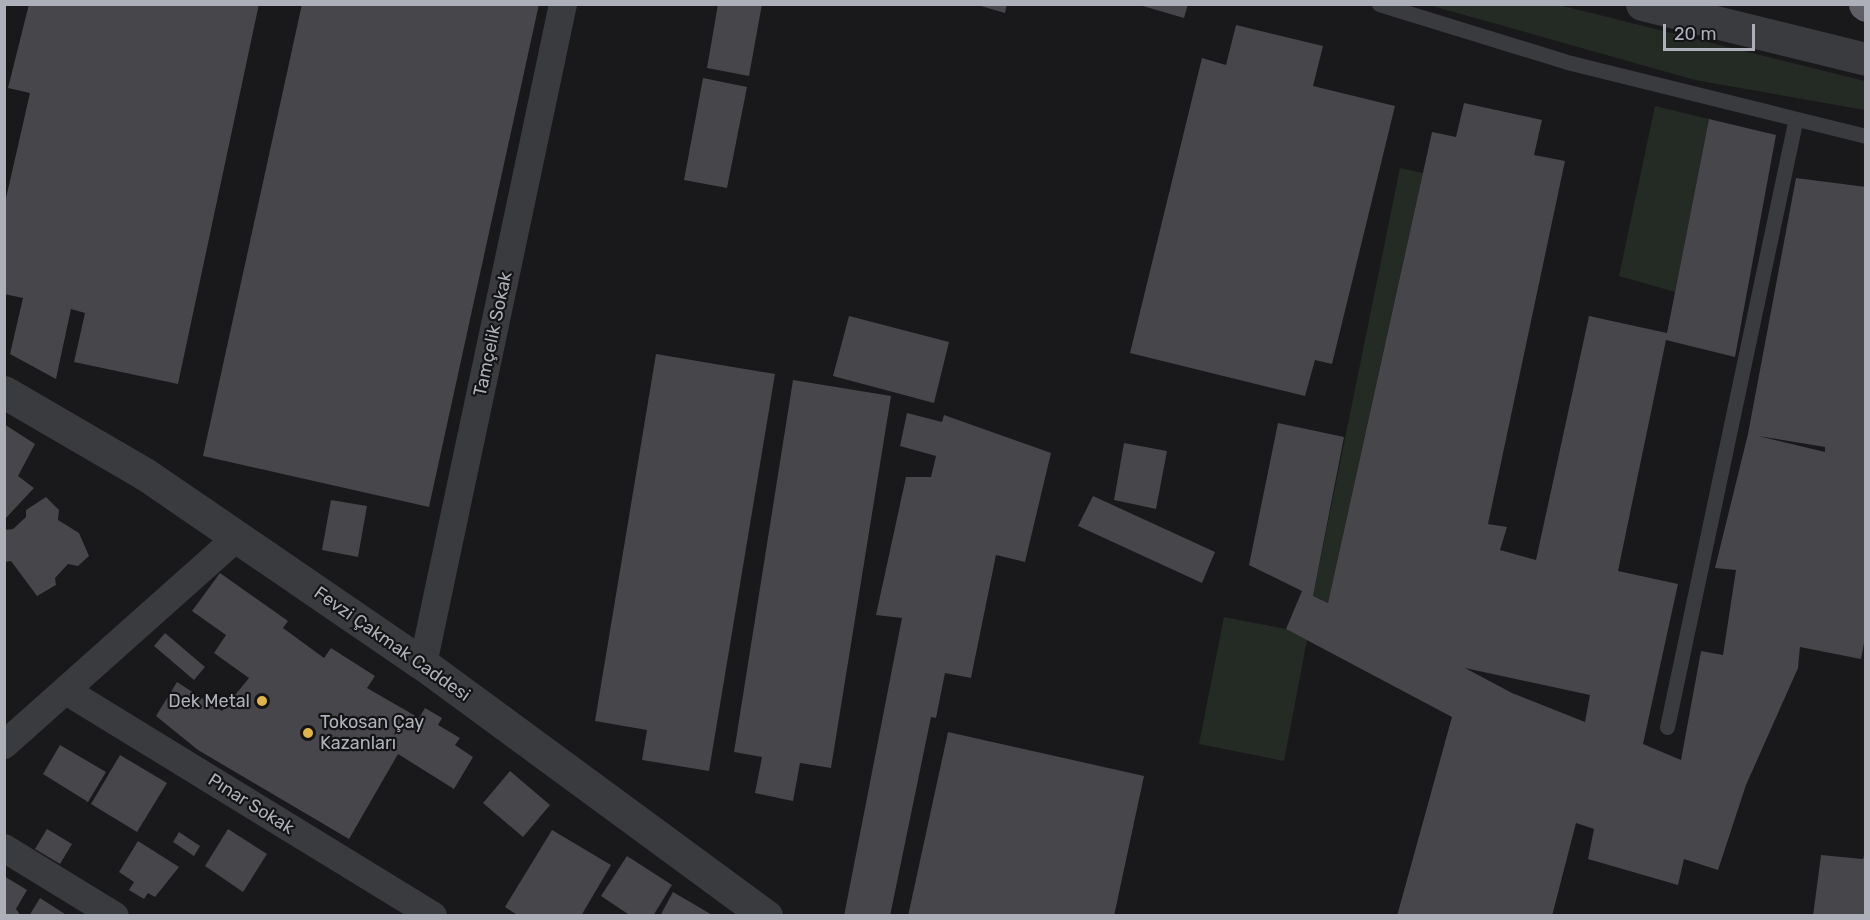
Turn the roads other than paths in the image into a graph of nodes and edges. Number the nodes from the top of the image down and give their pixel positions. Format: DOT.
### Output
graph roads {
  1 [pos="563,4"];
  2 [pos="1379,4"];
  3 [pos="1642,4"];
  4 [pos="1866,59"];
  5 [pos="1795,122"];
  6 [pos="1866,136"];
  7 [pos="4,392"];
  8 [pos="236,538"];
  9 [pos="423,664"];
  10 [pos="68,692"];
  11 [pos="1667,727"];
  12 [pos="4,745"];
  13 [pos="4,848"];
  14 [pos="115,915"];
  15 [pos="433,915"];
  16 [pos="766,915"];
  1 -- 9 [label="street, Tamçelik Sokak"];
  2 -- 5 [label="lane"];
  3 -- 4 [label="street"];
  5 -- 6 [label="lane"];
  5 -- 11 [label="lane"];
  7 -- 8 [label="street, Fevzi Çakmak Caddesi"];
  8 -- 9 [label="street, Fevzi Çakmak Caddesi"];
  8 -- 10 [label="street"];
  9 -- 16 [label="street, Fevzi Çakmak Caddesi"];
  10 -- 12 [label="street"];
  10 -- 15 [label="street, Pınar Sokak"];
  13 -- 14 [label="street"];
}
